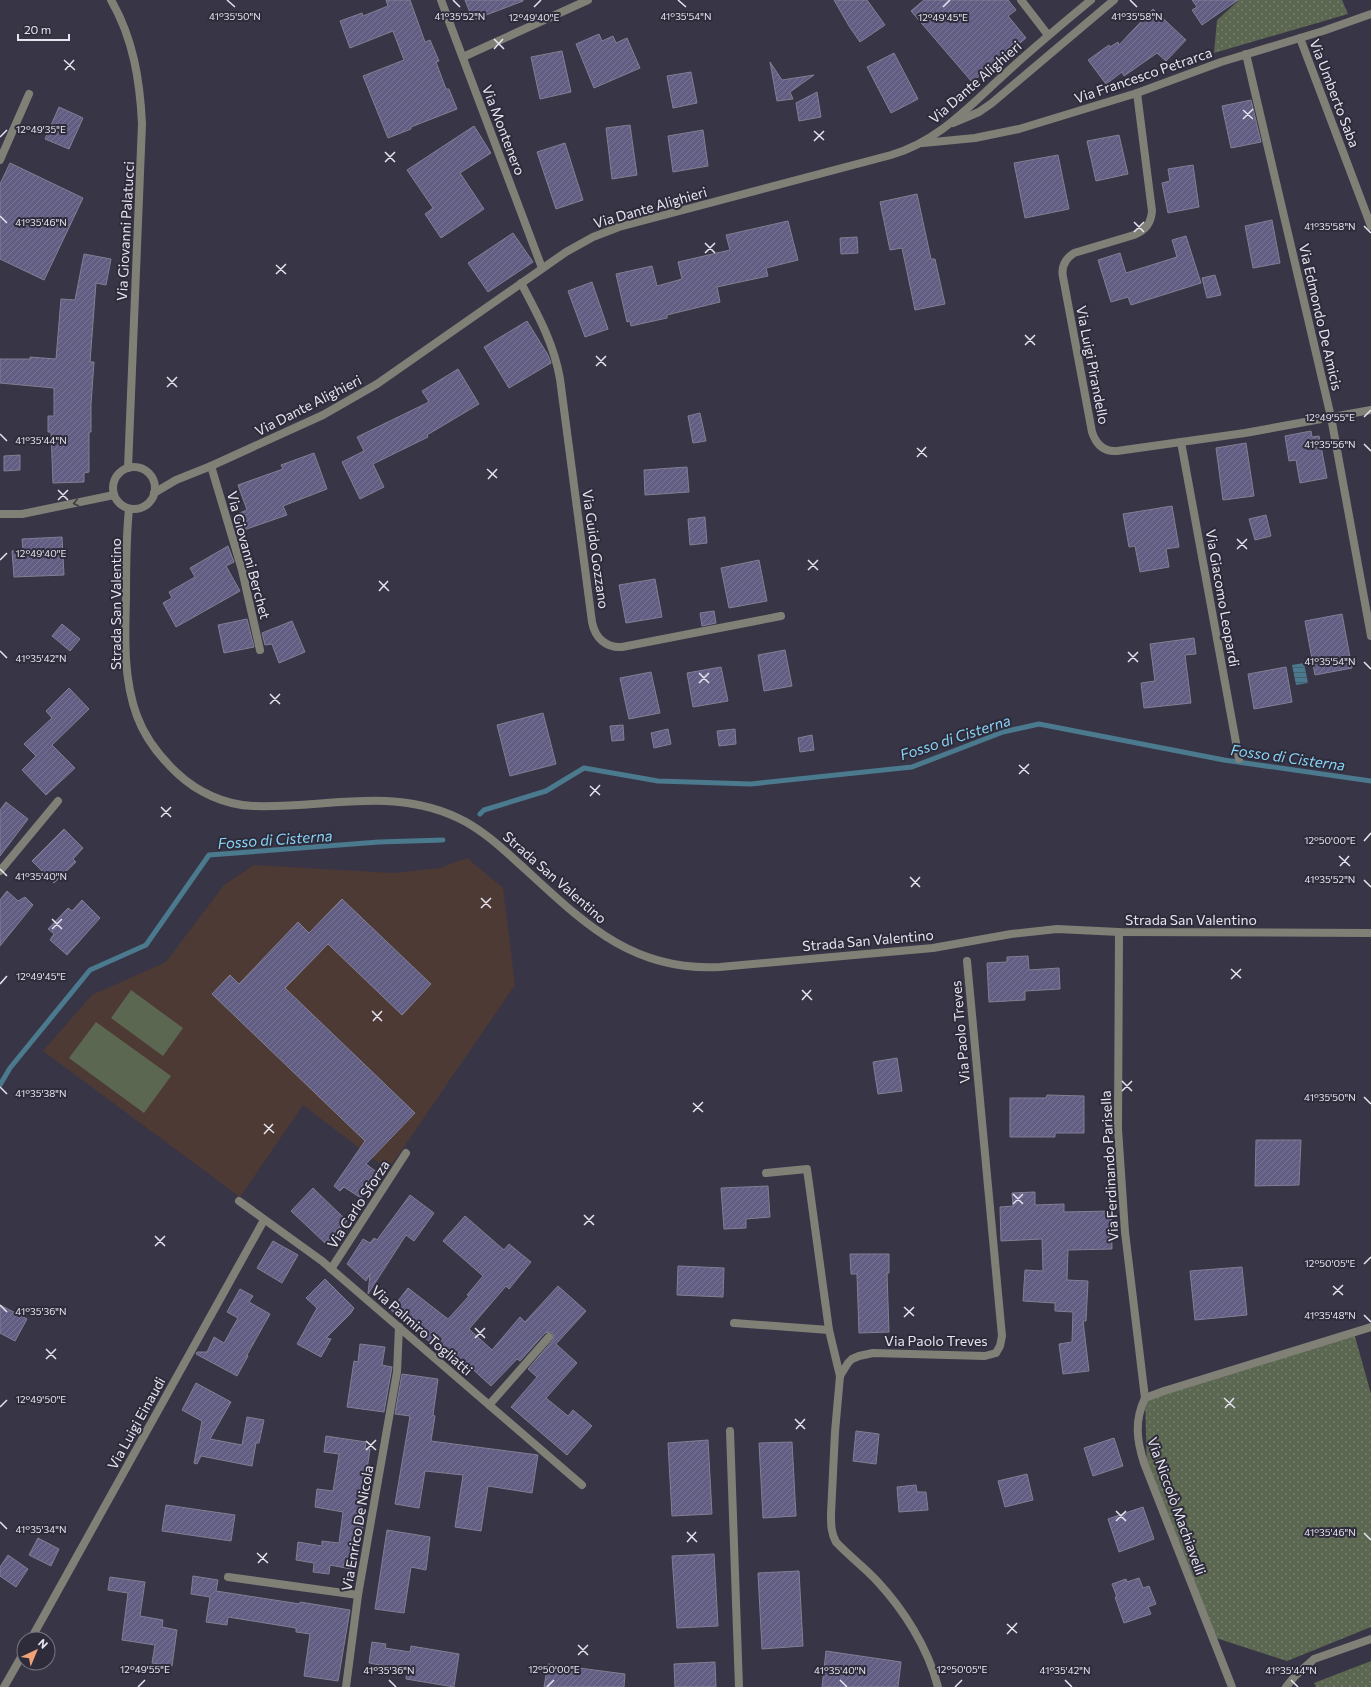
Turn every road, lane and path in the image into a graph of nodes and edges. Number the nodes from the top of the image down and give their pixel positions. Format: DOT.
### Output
graph roads {
  1 [pos="111,0"];
  2 [pos="441,0"];
  3 [pos="588,0"];
  4 [pos="1021,0"];
  5 [pos="1091,0"];
  6 [pos="1114,0"];
  7 [pos="1371,14"];
  8 [pos="1048,35"];
  9 [pos="1300,38"];
  10 [pos="1246,54"];
  11 [pos="463,57"];
  12 [pos="1137,93"];
  13 [pos="29,94"];
  14 [pos="949,125"];
  15 [pos="920,143"];
  16 [pos="0,160"];
  17 [pos="1371,226"];
  18 [pos="542,268"];
  19 [pos="521,283"];
  20 [pos="1371,410"];
  21 [pos="1331,417"];
  22 [pos="1181,442"];
  23 [pos="211,466"];
  24 [pos="128,468"];
  25 [pos="154,492"];
  26 [pos="114,495"];
  27 [pos="129,509"];
  28 [pos="0,514"];
  29 [pos="781,616"];
  30 [pos="1371,636"];
  31 [pos="260,650"];
  32 [pos="1239,759"];
  33 [pos="58,801"];
  34 [pos="0,871"];
  35 [pos="1119,932"];
  36 [pos="1371,933"];
  37 [pos="967,961"];
  38 [pos="406,1153"];
  39 [pos="766,1173"];
  40 [pos="239,1201"];
  41 [pos="264,1220"];
  42 [pos="331,1269"];
  43 [pos="734,1323"];
  44 [pos="399,1327"];
  45 [pos="1371,1328"];
  46 [pos="829,1330"];
  47 [pos="549,1337"];
  48 [pos="840,1376"];
  49 [pos="1145,1398"];
  50 [pos="489,1405"];
  51 [pos="730,1431"];
  52 [pos="582,1485"];
  53 [pos="228,1577"];
  54 [pos="358,1595"];
  55 [pos="35,1631"];
  56 [pos="1371,1639"];
  57 [pos="16,1666"];
  58 [pos="4,1687"];
  59 [pos="346,1687"];
  60 [pos="739,1687"];
  61 [pos="938,1687"];
  62 [pos="1232,1687"];
  63 [pos="1286,1687"];
  1 -- 24 [label="street, Via Giovanni Palatucci"];
  2 -- 11 [label="street, Via Montenero"];
  3 -- 11 [label="street"];
  4 -- 8 [label="street"];
  5 -- 8 [label="street, Via Dante Alighieri"];
  6 -- 14 [label="street"];
  7 -- 9 [label="street, Via Francesco Petrarca"];
  8 -- 14 [label="street, Via Dante Alighieri"];
  9 -- 10 [label="street, Via Francesco Petrarca"];
  9 -- 17 [label="street, Via Umberto Saba"];
  10 -- 12 [label="street, Via Francesco Petrarca"];
  10 -- 21 [label="street, Via Edmondo De Amicis"];
  11 -- 18 [label="street, Via Montenero"];
  12 -- 15 [label="street, Via Francesco Petrarca"];
  12 -- 22 [label="street, Via Luigi Pirandello"];
  13 -- 16 [label="street"];
  14 -- 15 [label="street, Via Dante Alighieri"];
  15 -- 18 [label="street, Via Dante Alighieri"];
  18 -- 19 [label="street, Via Dante Alighieri"];
  19 -- 23 [label="street, Via Dante Alighieri"];
  19 -- 29 [label="street, Via Guido Gozzano"];
  20 -- 21 [label="street, Via Luigi Pirandello"];
  21 -- 22 [label="street, Via Luigi Pirandello"];
  21 -- 30 [label="street, Via Edmondo De Amicis"];
  22 -- 32 [label="street, Via Giacomo Leopardi"];
  23 -- 25 [label="street, Via Dante Alighieri"];
  23 -- 31 [label="street, Via Giovanni Berchet"];
  24 -- 25 [label="street"];
  24 -- 26 [label="street"];
  25 -- 27 [label="street, Via Dante Alighieri"];
  26 -- 27 [label="street"];
  26 -- 28 [label="street, one-way"];
  27 -- 35 [label="street, Strada San Valentino"];
  33 -- 34 [label="street"];
  35 -- 36 [label="street, Strada San Valentino"];
  35 -- 49 [label="street, Via Ferdinando Parisella"];
  37 -- 48 [label="street, Via Paolo Treves"];
  38 -- 42 [label="street, Via Carlo Sforza"];
  39 -- 46 [label="street"];
  40 -- 41 [label="street, Via Palmiro Togliatti"];
  41 -- 42 [label="street, Via Palmiro Togliatti"];
  41 -- 55 [label="street, Via Luigi Einaudi"];
  42 -- 44 [label="street, Via Palmiro Togliatti"];
  43 -- 46 [label="street"];
  44 -- 50 [label="street, Via Palmiro Togliatti"];
  44 -- 54 [label="street, Via Enrico De Nicola"];
  45 -- 49 [label="street"];
  46 -- 48 [label="street"];
  47 -- 50 [label="street"];
  48 -- 61 [label="street"];
  49 -- 62 [label="street, Via Niccolò Machiavelli"];
  50 -- 52 [label="street, Via Palmiro Togliatti"];
  51 -- 60 [label="street"];
  53 -- 54 [label="street"];
  54 -- 59 [label="street, Via Enrico De Nicola"];
  56 -- 63 [label="street"];
  57 -- 58 [label="street"];
}
